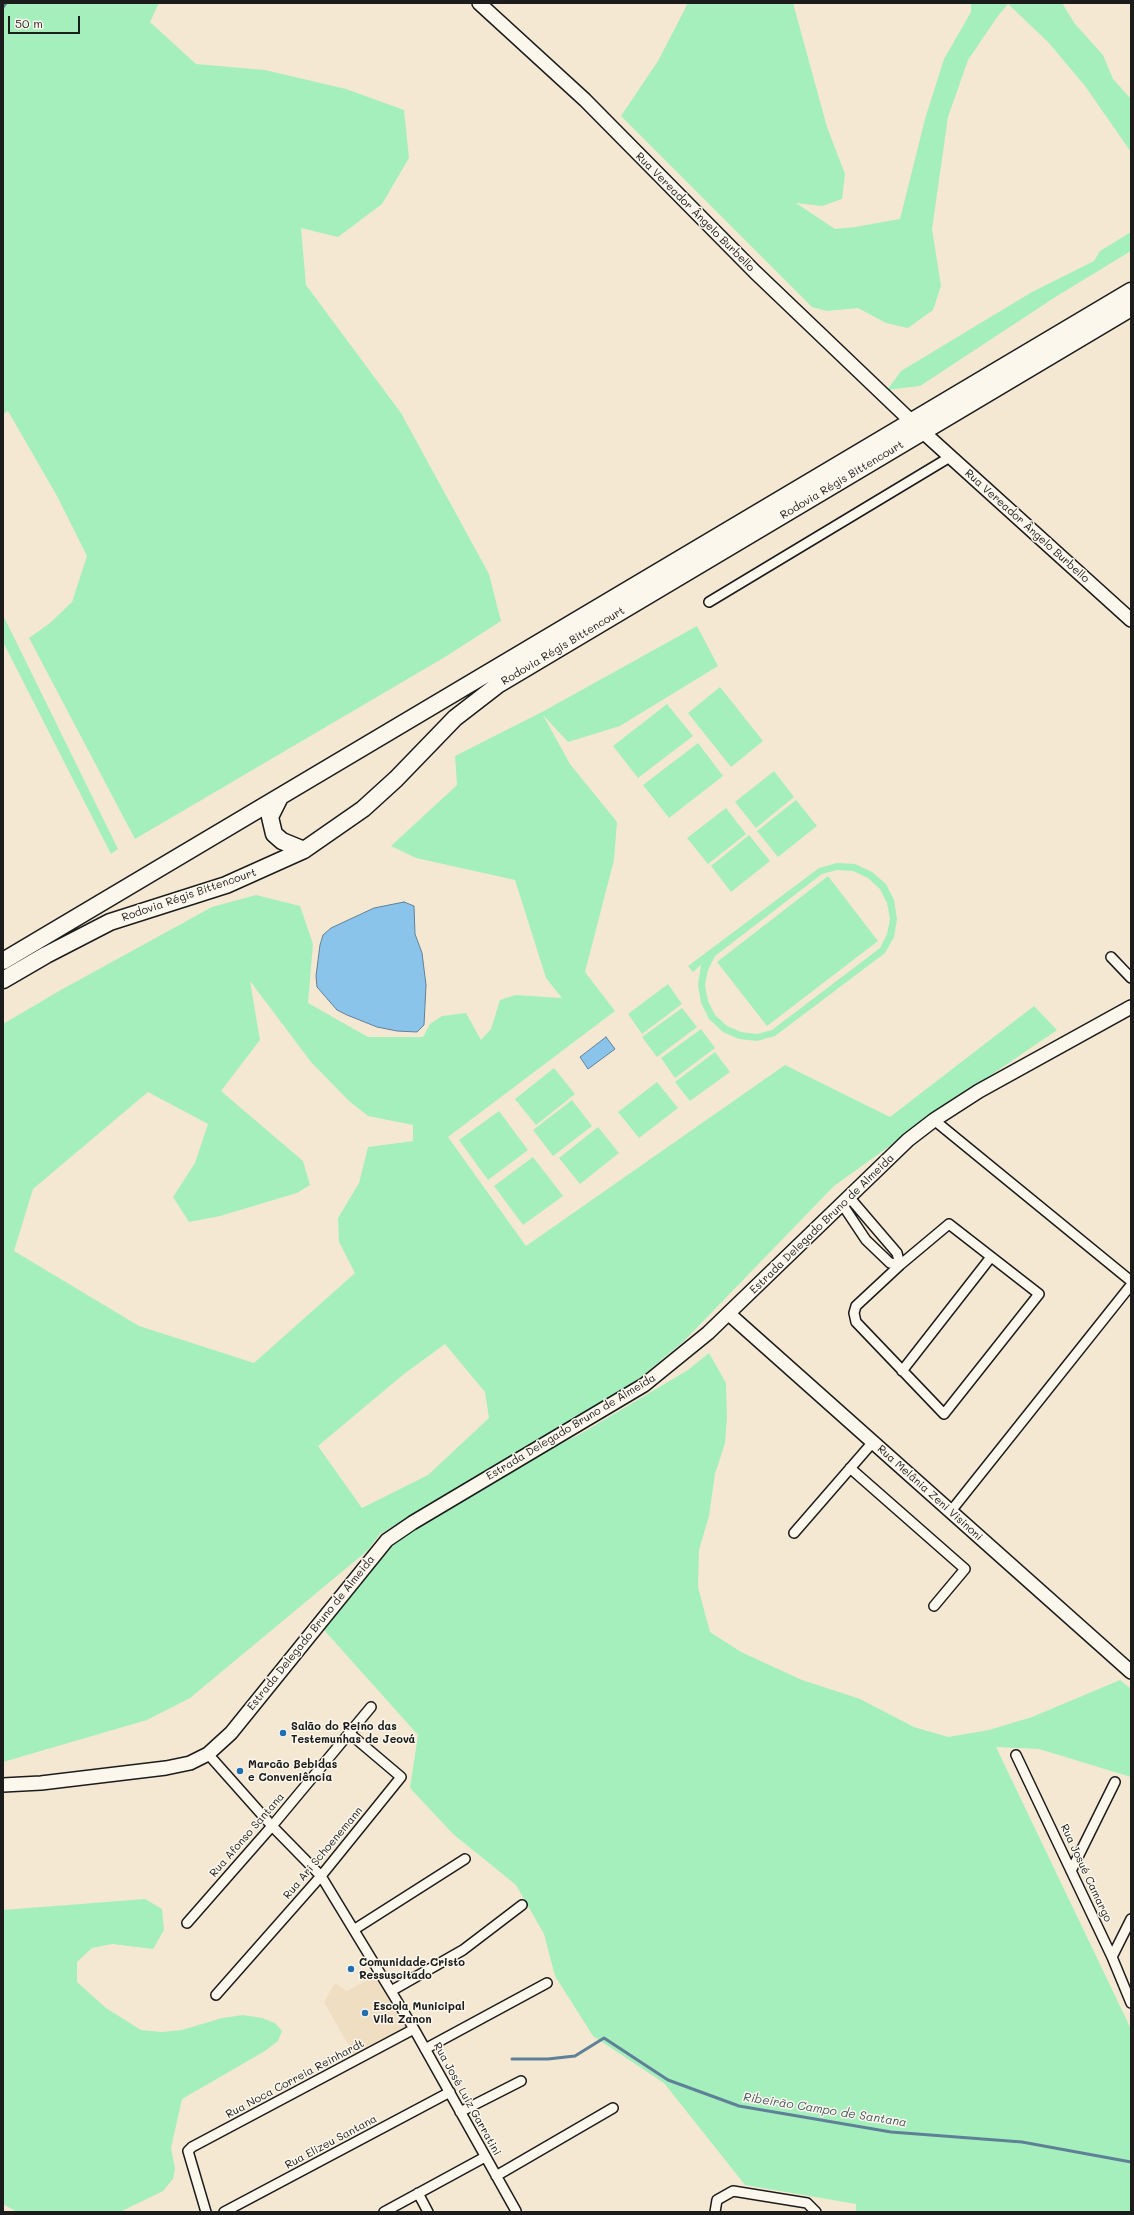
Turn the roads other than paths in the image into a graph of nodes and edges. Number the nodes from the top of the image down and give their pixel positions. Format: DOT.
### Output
graph roads {
  1 [pos="479,3"];
  2 [pos="1131,291"];
  3 [pos="1131,308"];
  4 [pos="911,421"];
  5 [pos="923,432"];
  6 [pos="950,456"];
  7 [pos="709,602"];
  8 [pos="1131,620"];
  9 [pos="280,796"];
  10 [pos="304,850"];
  11 [pos="1111,957"];
  12 [pos="3,961"];
  13 [pos="1131,978"];
  14 [pos="3,980"];
  15 [pos="1131,1007"];
  16 [pos="934,1120"];
  17 [pos="846,1200"];
  18 [pos="991,1257"];
  19 [pos="900,1264"];
  20 [pos="1131,1281"];
  21 [pos="1131,1286"];
  22 [pos="729,1314"];
  23 [pos="902,1371"];
  24 [pos="873,1442"];
  25 [pos="850,1468"];
  26 [pos="951,1511"];
  27 [pos="794,1533"];
  28 [pos="934,1606"];
  29 [pos="1131,1672"];
  30 [pos="371,1707"];
  31 [pos="349,1733"];
  32 [pos="208,1754"];
  33 [pos="1016,1754"];
  34 [pos="1115,1782"];
  35 [pos="3,1785"];
  36 [pos="272,1826"];
  37 [pos="465,1858"];
  38 [pos="1071,1870"];
  39 [pos="321,1876"];
  40 [pos="522,1905"];
  41 [pos="1131,1919"];
  42 [pos="187,1923"];
  43 [pos="354,1929"];
  44 [pos="1112,1957"];
  45 [pos="547,1983"];
  46 [pos="391,1991"];
  47 [pos="216,1995"];
  48 [pos="1131,2003"];
  49 [pos="414,2029"];
  50 [pos="425,2049"];
  51 [pos="521,2080"];
  52 [pos="450,2092"];
  53 [pos="613,2108"];
  54 [pos="460,2112"];
  55 [pos="485,2157"];
  56 [pos="496,2176"];
  57 [pos="418,2194"];
  58 [pos="516,2210"];
  59 [pos="206,2212"];
  60 [pos="224,2212"];
  61 [pos="384,2212"];
  62 [pos="428,2212"];
  63 [pos="715,2212"];
  64 [pos="816,2212"];
  1 -- 4 [label="main road, Rua Vereador Ângelo Burbello"];
  2 -- 4 [label="highway, Rodovia Régis Bittencourt"];
  3 -- 5 [label="highway, Rodovia Régis Bittencourt"];
  4 -- 9 [label="highway, Rodovia Régis Bittencourt"];
  5 -- 6 [label="main road, Rua Vereador Ângelo Burbello"];
  5 -- 10 [label="highway, Rodovia Régis Bittencourt"];
  6 -- 7 [label="street"];
  6 -- 8 [label="main road, Rua Vereador Ângelo Burbello"];
  9 -- 10 [label="highway"];
  9 -- 12 [label="highway, Rodovia Régis Bittencourt"];
  10 -- 14 [label="highway, Rodovia Régis Bittencourt"];
  11 -- 13 [label="street"];
  15 -- 16 [label="main road, Estrada Delegado Bruno de Almeida"];
  16 -- 17 [label="main road, Estrada Delegado Bruno de Almeida"];
  16 -- 20 [label="street"];
  17 -- 19 [label="street"];
  17 -- 19 [label="street"];
  17 -- 22 [label="main road, Estrada Delegado Bruno de Almeida"];
  18 -- 19 [label="street"];
  18 -- 23 [label="street"];
  18 -- 23 [label="street"];
  19 -- 23 [label="street"];
  21 -- 26 [label="street"];
  22 -- 24 [label="main road, Rua Melânia Zeni Visinoni"];
  22 -- 32 [label="main road, Estrada Delegado Bruno de Almeida"];
  24 -- 25 [label="street"];
  24 -- 26 [label="main road, Rua Melânia Zeni Visinoni"];
  25 -- 27 [label="street"];
  25 -- 28 [label="street"];
  26 -- 29 [label="main road, Rua Melânia Zeni Visinoni"];
  30 -- 31 [label="street, Rua Afonso Santana"];
  31 -- 36 [label="street, Rua Afonso Santana"];
  31 -- 39 [label="street, Rua Ari Schoenemann"];
  32 -- 35 [label="main road, Estrada Delegado Bruno de Almeida"];
  32 -- 36 [label="street, Rua José Luiz Garratini"];
  33 -- 38 [label="street, Rua Josué Camargo"];
  34 -- 38 [label="street"];
  36 -- 39 [label="street, Rua José Luiz Garratini"];
  36 -- 42 [label="street, Rua Afonso Santana"];
  37 -- 43 [label="street"];
  38 -- 44 [label="street, Rua Josué Camargo"];
  39 -- 43 [label="street, Rua José Luiz Garratini"];
  39 -- 47 [label="street, Rua Ari Schoenemann"];
  40 -- 46 [label="street"];
  41 -- 44 [label="street"];
  43 -- 46 [label="street, Rua José Luiz Garratini"];
  44 -- 48 [label="street, Rua Josué Camargo"];
  45 -- 50 [label="street"];
  46 -- 49 [label="street, Rua José Luiz Garratini"];
  49 -- 50 [label="street, Rua José Luiz Garratini"];
  49 -- 59 [label="street, Rua Noca Correia Reinhardt"];
  50 -- 52 [label="street, Rua José Luiz Garratini"];
  51 -- 54 [label="street"];
  52 -- 54 [label="street, Rua José Luiz Garratini"];
  52 -- 60 [label="street, Rua Elizeu Santana"];
  53 -- 56 [label="street"];
  54 -- 55 [label="street, Rua José Luiz Garratini"];
  55 -- 56 [label="street, Rua José Luiz Garratini"];
  55 -- 57 [label="street"];
  56 -- 58 [label="street, Rua José Luiz Garratini"];
  57 -- 61 [label="street"];
  57 -- 62 [label="street"];
  63 -- 64 [label="street"];
}
